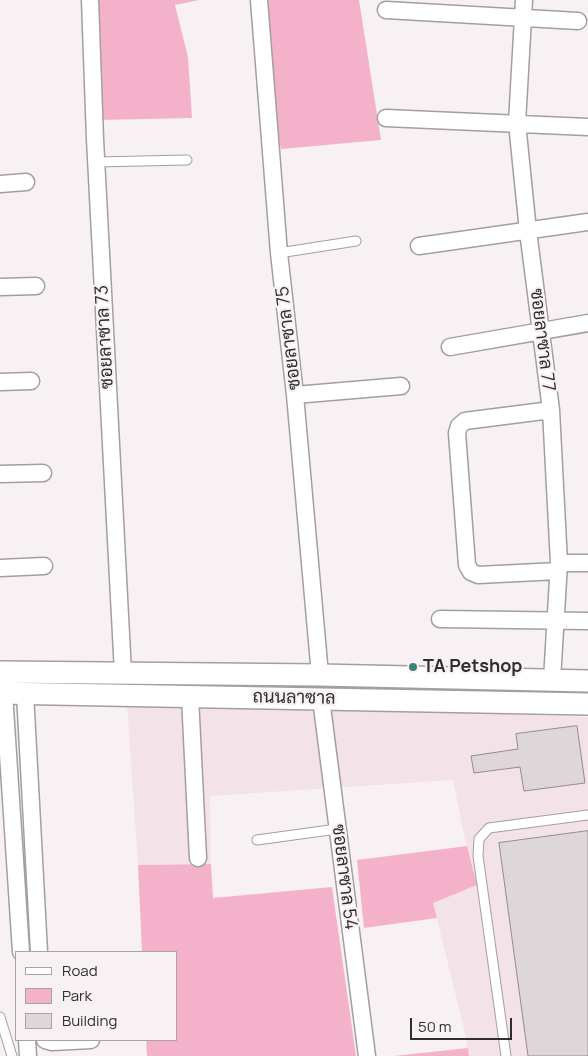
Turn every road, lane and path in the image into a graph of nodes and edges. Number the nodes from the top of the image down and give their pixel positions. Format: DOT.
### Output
graph roads {
  1 [pos="90,0"];
  2 [pos="259,0"];
  3 [pos="524,0"];
  4 [pos="386,10"];
  5 [pos="523,18"];
  6 [pos="578,21"];
  7 [pos="386,118"];
  8 [pos="518,123"];
  9 [pos="588,127"];
  10 [pos="187,160"];
  11 [pos="96,162"];
  12 [pos="26,182"];
  13 [pos="0,184"];
  14 [pos="588,222"];
  15 [pos="528,231"];
  16 [pos="356,241"];
  17 [pos="419,246"];
  18 [pos="279,254"];
  19 [pos="0,286"];
  20 [pos="36,286"];
  21 [pos="588,323"];
  22 [pos="542,332"];
  23 [pos="450,348"];
  24 [pos="31,381"];
  25 [pos="0,382"];
  26 [pos="401,386"];
  27 [pos="295,395"];
  28 [pos="551,410"];
  29 [pos="43,473"];
  30 [pos="0,474"];
  31 [pos="588,563"];
  32 [pos="44,566"];
  33 [pos="558,567"];
  34 [pos="0,568"];
  35 [pos="440,619"];
  36 [pos="556,620"];
  37 [pos="588,621"];
  38 [pos="0,672"];
  39 [pos="40,672"];
  40 [pos="123,673"];
  41 [pos="320,675"];
  42 [pos="408,677"];
  43 [pos="552,680"];
  44 [pos="588,681"];
  45 [pos="9,691"];
  46 [pos="137,696"];
  47 [pos="190,696"];
  48 [pos="321,699"];
  49 [pos="587,700"];
  50 [pos="588,814"];
  51 [pos="337,829"];
  52 [pos="257,840"];
  53 [pos="198,858"];
  54 [pos="21,951"];
  55 [pos="39,951"];
  56 [pos="0,1017"];
  57 [pos="27,1041"];
  58 [pos="48,1041"];
  59 [pos="72,1041"];
  60 [pos="12,1056"];
  61 [pos="28,1056"];
  62 [pos="367,1056"];
  63 [pos="506,1056"];
  1 -- 11 [label="street, ซอยลาซาล 73"];
  2 -- 18 [label="street, ซอยลาซาล 75"];
  3 -- 5 [label="street, ซอยลาซาล 77"];
  4 -- 5 [label="street"];
  5 -- 6 [label="street"];
  5 -- 8 [label="street, ซอยลาซาล 77"];
  7 -- 8 [label="street"];
  8 -- 9 [label="street"];
  8 -- 15 [label="street, ซอยลาซาล 77"];
  10 -- 11 [label="lane"];
  11 -- 40 [label="street, ซอยลาซาล 73"];
  12 -- 13 [label="street"];
  14 -- 15 [label="street"];
  15 -- 17 [label="street"];
  15 -- 22 [label="street, ซอยลาซาล 77"];
  16 -- 18 [label="lane"];
  18 -- 27 [label="street, ซอยลาซาล 75"];
  19 -- 20 [label="street"];
  21 -- 22 [label="street"];
  22 -- 23 [label="street"];
  22 -- 28 [label="street, ซอยลาซาล 77"];
  24 -- 25 [label="street"];
  26 -- 27 [label="street"];
  27 -- 41 [label="street, ซอยลาซาล 75"];
  28 -- 33 [label="street, ซอยลาซาล 77"];
  28 -- 33 [label="street"];
  29 -- 30 [label="street"];
  31 -- 33 [label="street"];
  32 -- 34 [label="street"];
  33 -- 36 [label="street, ซอยลาซาล 77"];
  35 -- 36 [label="street"];
  36 -- 37 [label="street"];
  36 -- 43 [label="street, ซอยลาซาล 77"];
  38 -- 39 [label="street, ถนนลาซาล"];
  39 -- 40 [label="street, ถนนลาซาล"];
  39 -- 45 [label="street"];
  39 -- 46 [label="street"];
  40 -- 41 [label="street, ถนนลาซาล"];
  41 -- 42 [label="street, ถนนลาซาล"];
  42 -- 43 [label="street, ถนนลาซาล"];
  42 -- 49 [label="street"];
  43 -- 44 [label="street, ถนนลาซาล"];
  45 -- 46 [label="street, ถนนลาซาล"];
  45 -- 54 [label="street"];
  45 -- 55 [label="street"];
  46 -- 47 [label="street, ถนนลาซาล"];
  47 -- 48 [label="street, ถนนลาซาล"];
  47 -- 53 [label="street"];
  48 -- 49 [label="street, ถนนลาซาล"];
  48 -- 51 [label="street, ซอยลาซาล 54"];
  50 -- 63 [label="lane"];
  51 -- 52 [label="lane"];
  51 -- 62 [label="street, ซอยลาซาล 54"];
  56 -- 60 [label="lane"];
  57 -- 61 [label="street"];
  58 -- 59 [label="street"];
}
